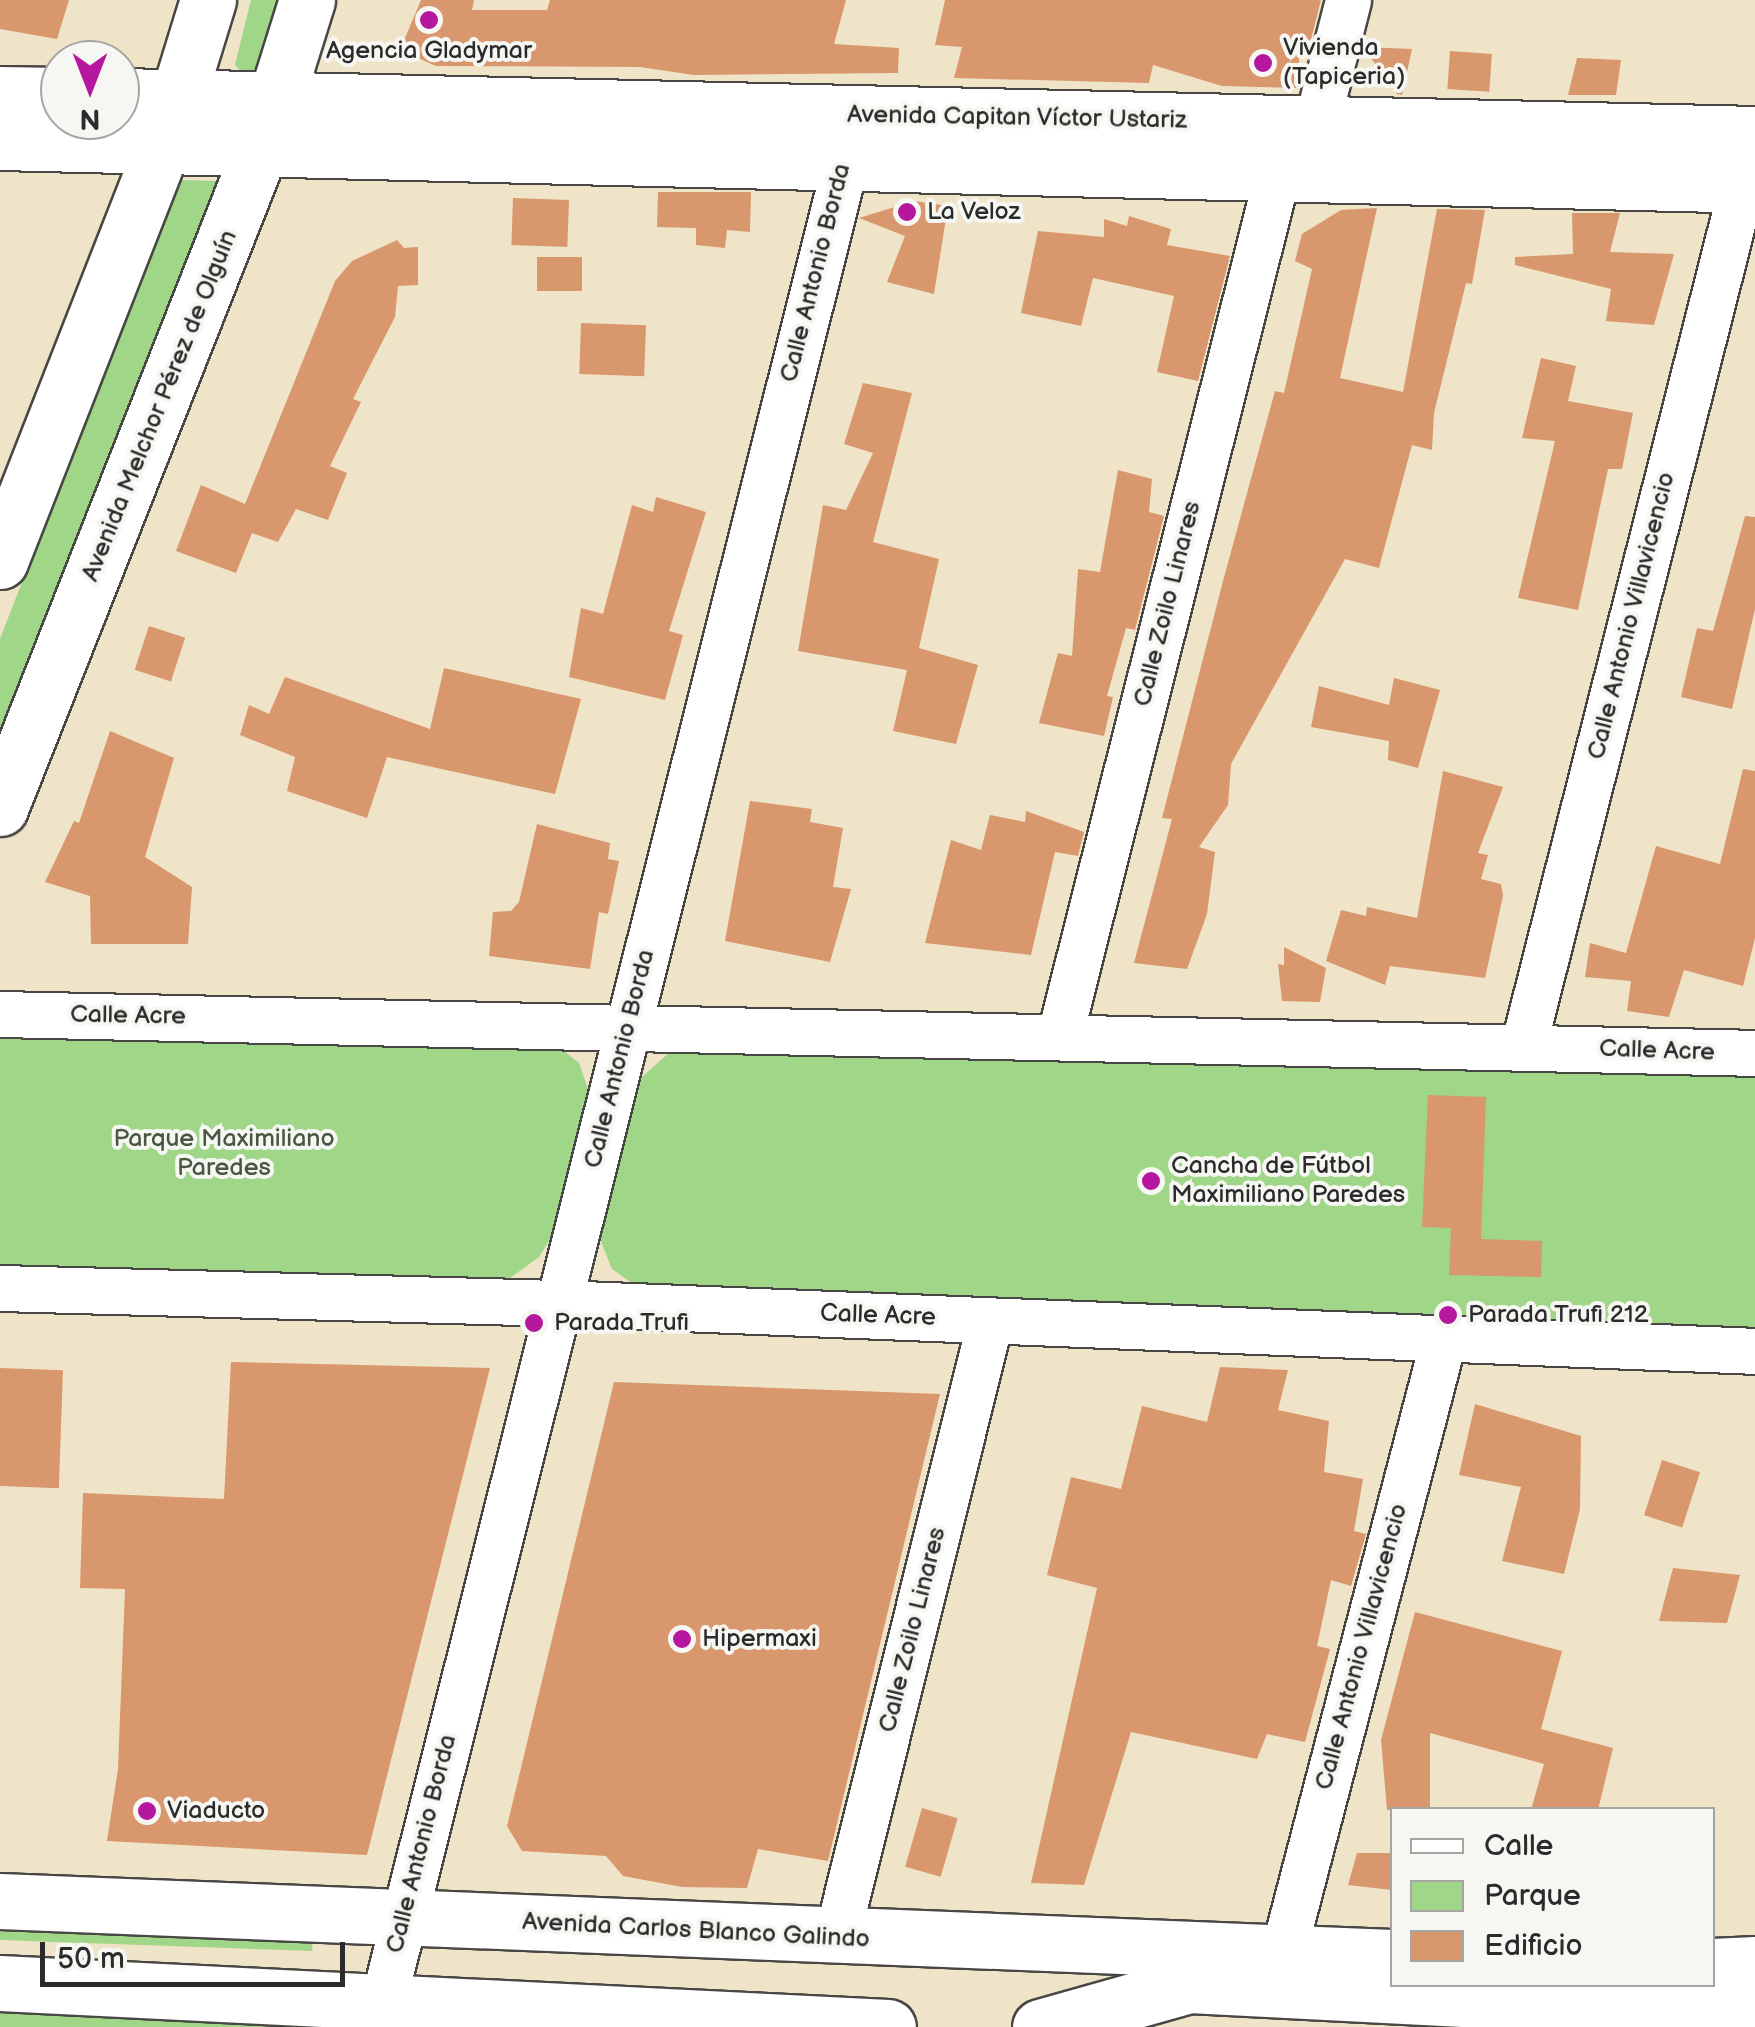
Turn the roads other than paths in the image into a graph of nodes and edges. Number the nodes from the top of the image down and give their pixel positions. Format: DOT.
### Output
graph roads {
  1 [pos="208,0"];
  2 [pos="307,0"];
  3 [pos="1348,0"];
  4 [pos="0,94"];
  5 [pos="40,95"];
  6 [pos="140,106"];
  7 [pos="172,122"];
  8 [pos="270,125"];
  9 [pos="1316,126"];
  10 [pos="846,139"];
  11 [pos="0,142"];
  12 [pos="1752,152"];
  13 [pos="1277,174"];
  14 [pos="0,561"];
  15 [pos="0,808"];
  16 [pos="0,1014"];
  17 [pos="628,1023"];
  18 [pos="1060,1034"];
  19 [pos="1523,1047"];
  20 [pos="1755,1054"];
  21 [pos="0,1288"];
  22 [pos="557,1303"];
  23 [pos="990,1320"];
  24 [pos="1442,1342"];
  25 [pos="1755,1352"];
  26 [pos="0,1901"];
  27 [pos="404,1916"];
  28 [pos="836,1938"];
  29 [pos="1283,1954"];
  30 [pos="1390,1957"];
  31 [pos="1755,1964"];
  32 [pos="1715,1966"];
  33 [pos="0,1983"];
  34 [pos="383,2002"];
  35 [pos="1755,2014"];
  36 [pos="888,2027"];
  37 [pos="1040,2027"];
  1 -- 7 [label="main road"];
  2 -- 8 [label="main road, Avenida Melchor Pérez de Olguín"];
  3 -- 9 [label="street"];
  4 -- 5 [label="main road"];
  6 -- 7 [label="main road"];
  7 -- 8 [label="main road"];
  7 -- 11 [label="main road"];
  7 -- 14 [label="main road"];
  8 -- 10 [label="main road, Avenida Capitan Víctor Ustariz"];
  8 -- 10 [label="main road, Avenida Capitan Víctor Ustariz"];
  8 -- 15 [label="main road, Avenida Melchor Pérez de Olguín"];
  9 -- 10 [label="main road, Avenida Capitan Víctor Ustariz"];
  9 -- 12 [label="main road, Avenida Capitan Víctor Ustariz"];
  10 -- 13 [label="main road, Avenida Capitan Víctor Ustariz"];
  10 -- 17 [label="street, Calle Antonio Borda"];
  12 -- 13 [label="main road, Avenida Capitan Víctor Ustariz"];
  12 -- 19 [label="street, Calle Antonio Villavicencio"];
  13 -- 18 [label="street, Calle Zoilo Linares"];
  16 -- 17 [label="street, Calle Acre"];
  17 -- 18 [label="street, Calle Acre"];
  17 -- 22 [label="street, Calle Antonio Borda"];
  18 -- 19 [label="street, Calle Acre"];
  19 -- 20 [label="street, Calle Acre"];
  21 -- 22 [label="street, Calle Acre"];
  22 -- 23 [label="street, Calle Acre"];
  22 -- 27 [label="street, Calle Antonio Borda"];
  23 -- 24 [label="street, Calle Acre"];
  23 -- 28 [label="street, Calle Zoilo Linares"];
  24 -- 25 [label="street, Calle Acre"];
  24 -- 29 [label="street, Calle Antonio Villavicencio"];
  26 -- 27 [label="main road, Avenida Carlos Blanco Galindo"];
  27 -- 28 [label="main road, Avenida Carlos Blanco Galindo"];
  27 -- 34 [label="street, Calle Antonio Borda"];
  28 -- 29 [label="main road, Avenida Carlos Blanco Galindo"];
  29 -- 30 [label="main road, Avenida Carlos Blanco Galindo"];
  31 -- 32 [label="main road"];
  33 -- 34 [label="main road"];
  34 -- 36 [label="main road"];
  35 -- 37 [label="main road"];
}
